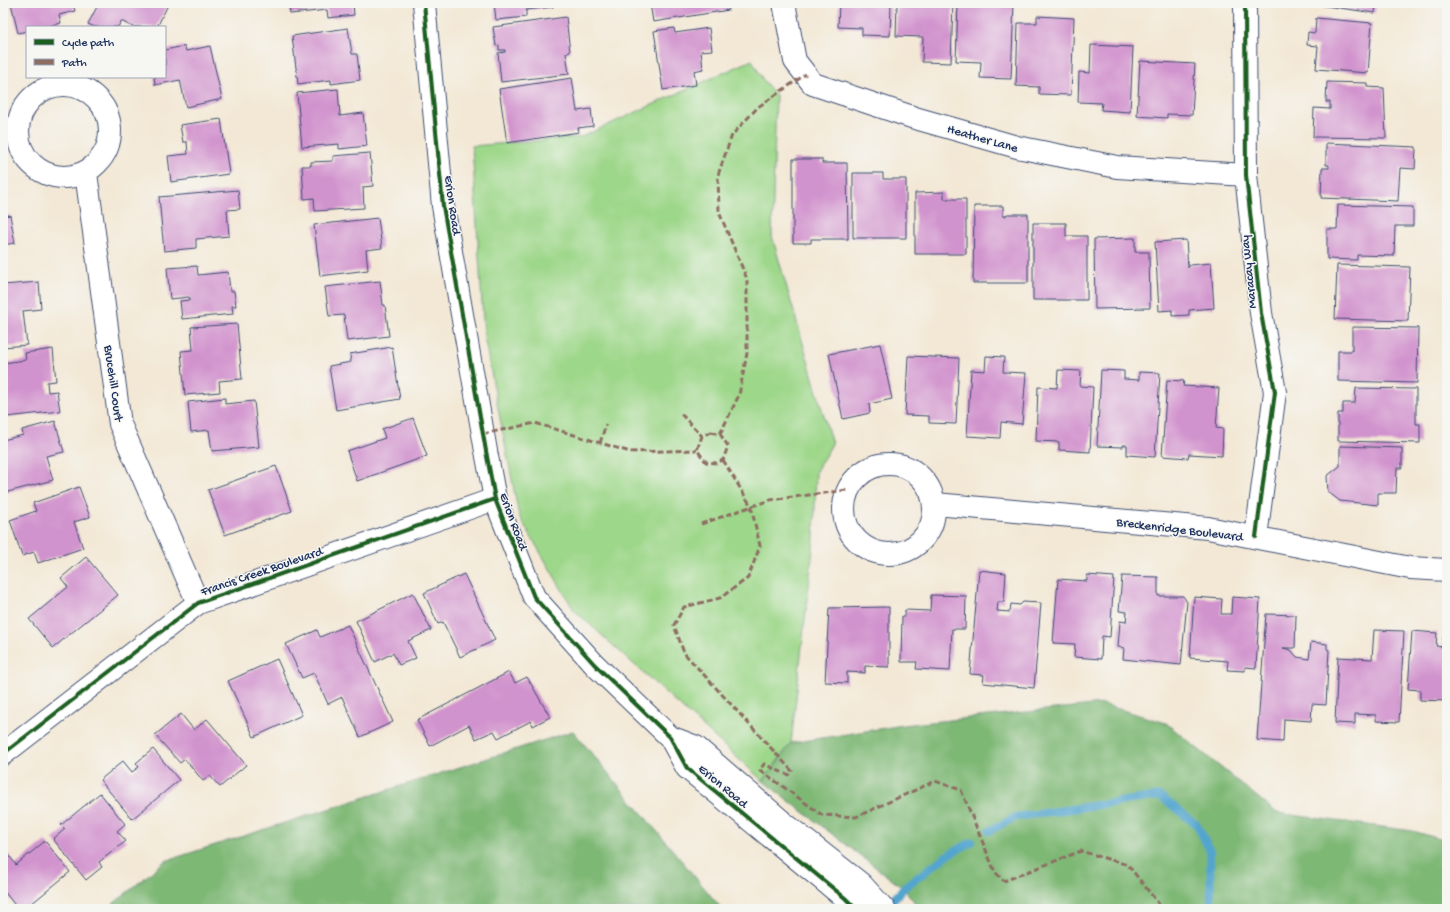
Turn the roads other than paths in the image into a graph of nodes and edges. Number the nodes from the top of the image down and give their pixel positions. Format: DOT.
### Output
graph roads {
  1 [pos="424,3"];
  2 [pos="784,3"];
  3 [pos="1245,3"];
  4 [pos="86,172"];
  5 [pos="1246,175"];
  6 [pos="495,499"];
  7 [pos="935,504"];
  8 [pos="1256,537"];
  9 [pos="1447,570"];
  10 [pos="198,603"];
  11 [pos="670,737"];
  12 [pos="3,754"];
  13 [pos="851,904"];
  14 [pos="884,909"];
  1 -- 6 [label="street, Erion Road"];
  2 -- 5 [label="street, Heather Lane"];
  3 -- 5 [label="street, Maracay Way"];
  4 -- 4 [label="street"];
  4 -- 10 [label="street, Brucehill Court"];
  5 -- 8 [label="street, Maracay Way"];
  6 -- 10 [label="street, Francis Creek Boulevard"];
  6 -- 11 [label="street, Erion Road"];
  7 -- 7 [label="street"];
  7 -- 8 [label="street, Breckenridge Boulevard"];
  8 -- 9 [label="street, Breckenridge Boulevard"];
  10 -- 12 [label="street, Francis Creek Boulevard"];
  11 -- 13 [label="street, Erion Road"];
  11 -- 14 [label="street, Erion Road"];
}
